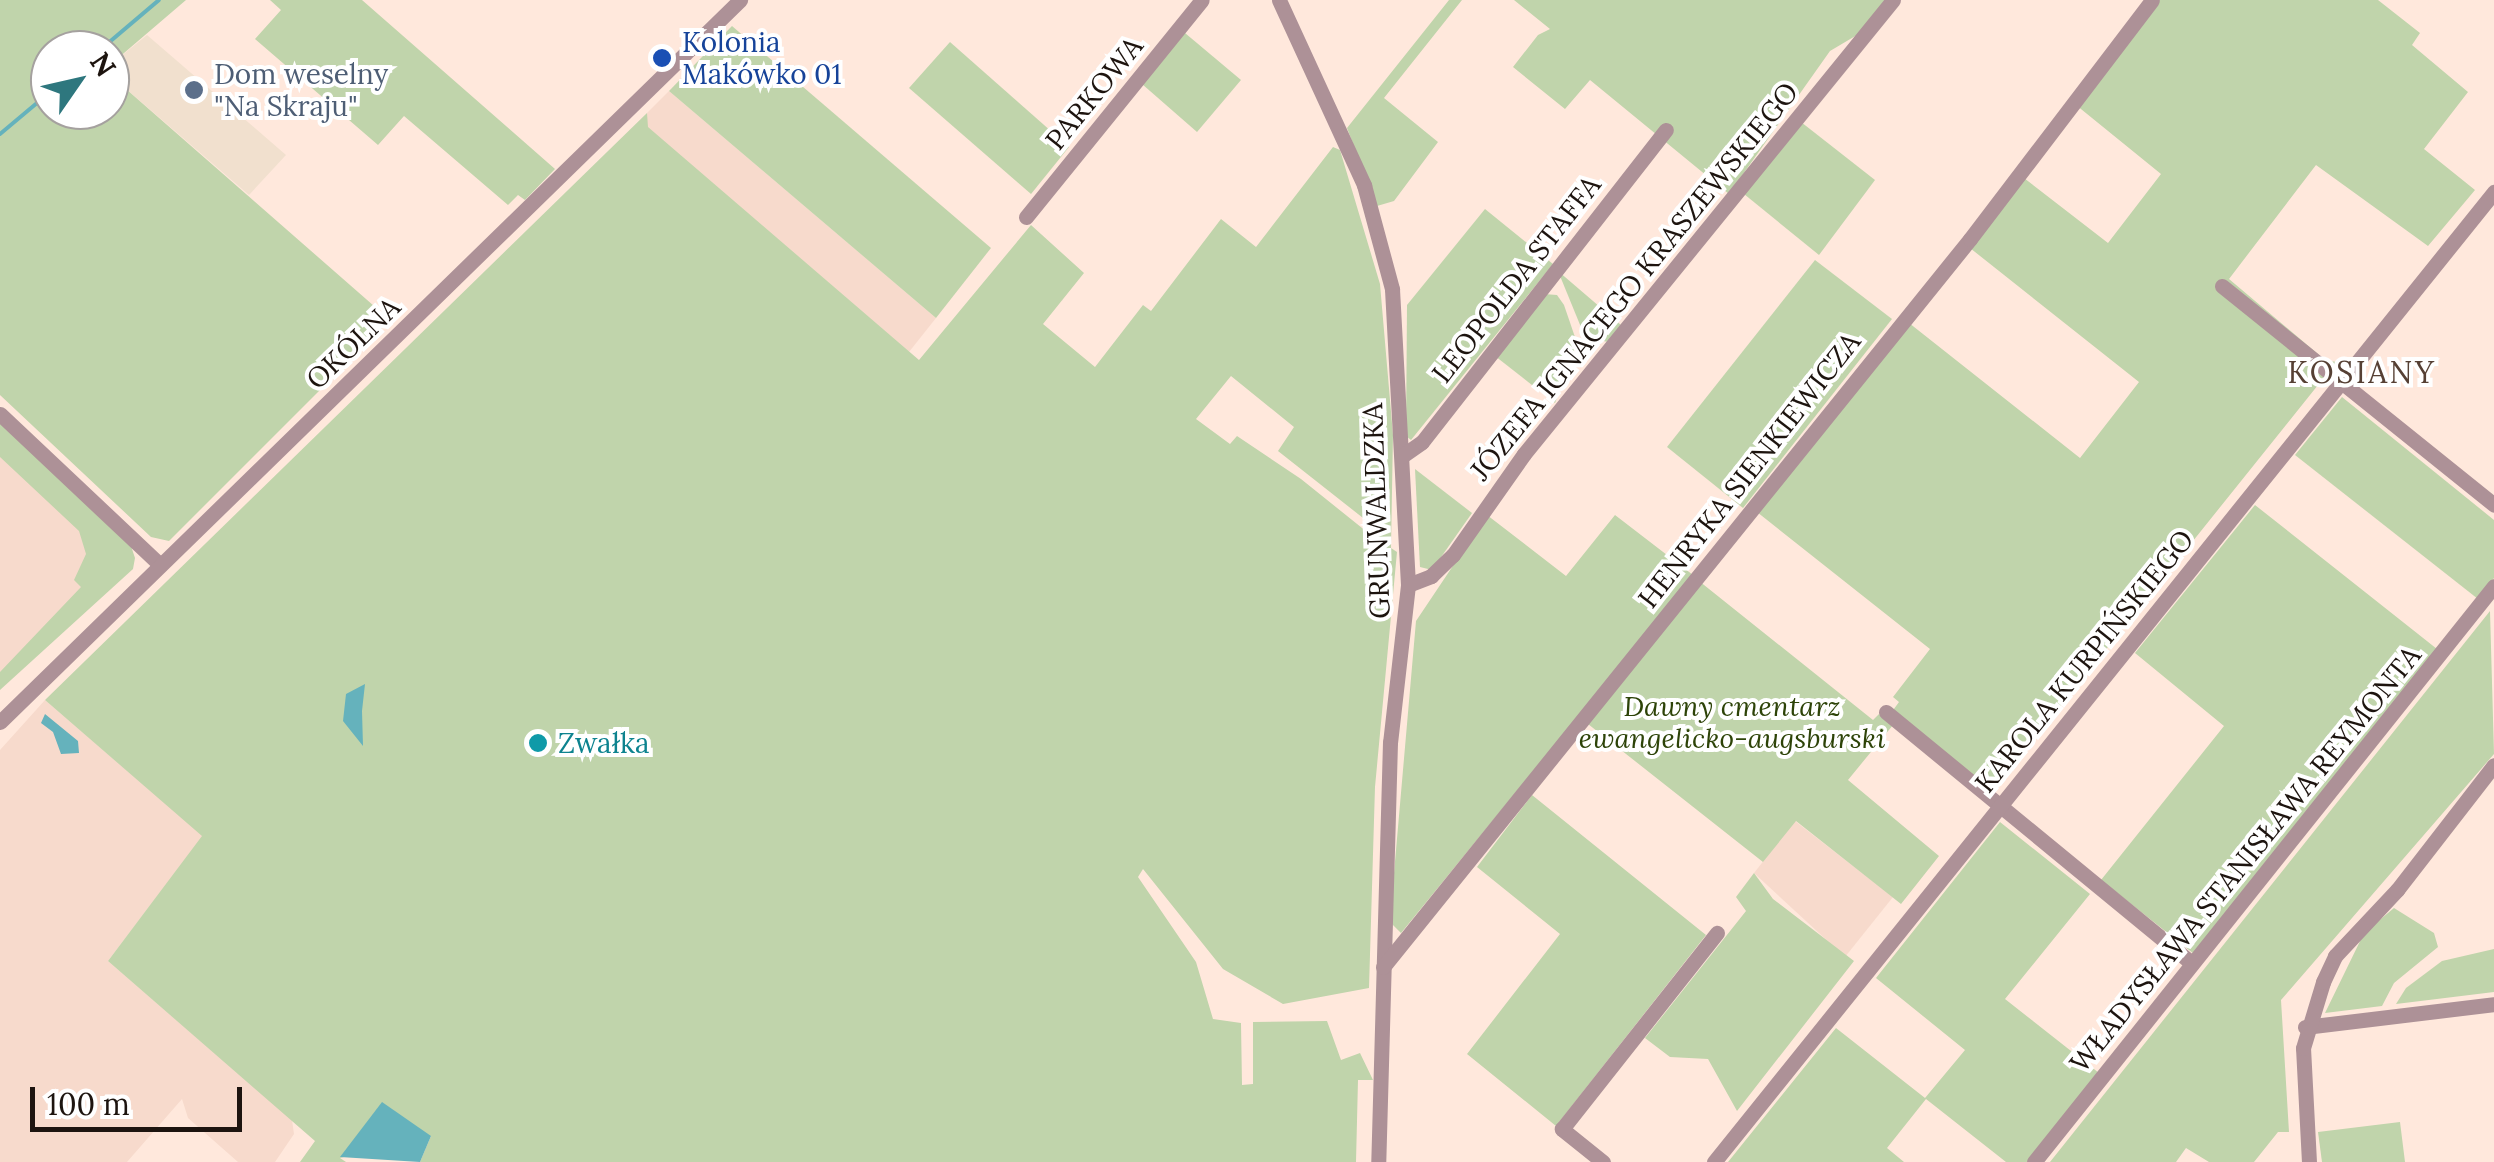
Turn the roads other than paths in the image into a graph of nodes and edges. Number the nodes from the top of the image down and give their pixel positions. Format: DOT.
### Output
graph roads {
  1 [pos="740,0"];
  2 [pos="1202,0"];
  3 [pos="1279,0"];
  4 [pos="1893,0"];
  5 [pos="2152,0"];
  6 [pos="1666,130"];
  7 [pos="2494,192"];
  8 [pos="1026,217"];
  9 [pos="2222,286"];
  10 [pos="2340,381"];
  11 [pos="0,414"];
  12 [pos="1402,456"];
  13 [pos="2494,505"];
  14 [pos="160,565"];
  15 [pos="1408,584"];
  16 [pos="2494,586"];
  17 [pos="1886,712"];
  18 [pos="0,722"];
  19 [pos="2494,765"];
  20 [pos="2000,807"];
  21 [pos="1717,933"];
  22 [pos="2192,963"];
  23 [pos="1382,967"];
  24 [pos="2494,1004"];
  25 [pos="2305,1027"];
  26 [pos="1378,1162"];
  27 [pos="1603,1162"];
  28 [pos="1714,1162"];
  29 [pos="2034,1162"];
  30 [pos="2309,1162"];
  1 -- 14 [label="street, OKÓLNA"];
  2 -- 8 [label="street, PARKOWA"];
  3 -- 12 [label="street, GRUNWALDZKA"];
  4 -- 15 [label="street, JÓZEFA IGNACEGO KRASZEWSKIEGO"];
  5 -- 23 [label="street, HENRYKA SIENKIEWICZA"];
  6 -- 12 [label="street, LEOPOLDA STAFFA"];
  7 -- 10 [label="street, KAROLA KURPIŃSKIEGO"];
  9 -- 10 [label="street"];
  10 -- 13 [label="street"];
  10 -- 20 [label="street, KAROLA KURPIŃSKIEGO"];
  11 -- 14 [label="street"];
  12 -- 15 [label="street, GRUNWALDZKA"];
  14 -- 18 [label="street, OKÓLNA"];
  15 -- 23 [label="street, GRUNWALDZKA"];
  16 -- 22 [label="street, WŁADYSŁAWA STANISŁAWA REYMONTA"];
  17 -- 20 [label="street"];
  19 -- 25 [label="street"];
  20 -- 22 [label="street"];
  20 -- 28 [label="street, KAROLA KURPIŃSKIEGO"];
  21 -- 27 [label="street"];
  22 -- 29 [label="street, WŁADYSŁAWA STANISŁAWA REYMONTA"];
  23 -- 26 [label="street, GRUNWALDZKA"];
  24 -- 25 [label="street"];
  25 -- 30 [label="street"];
}
